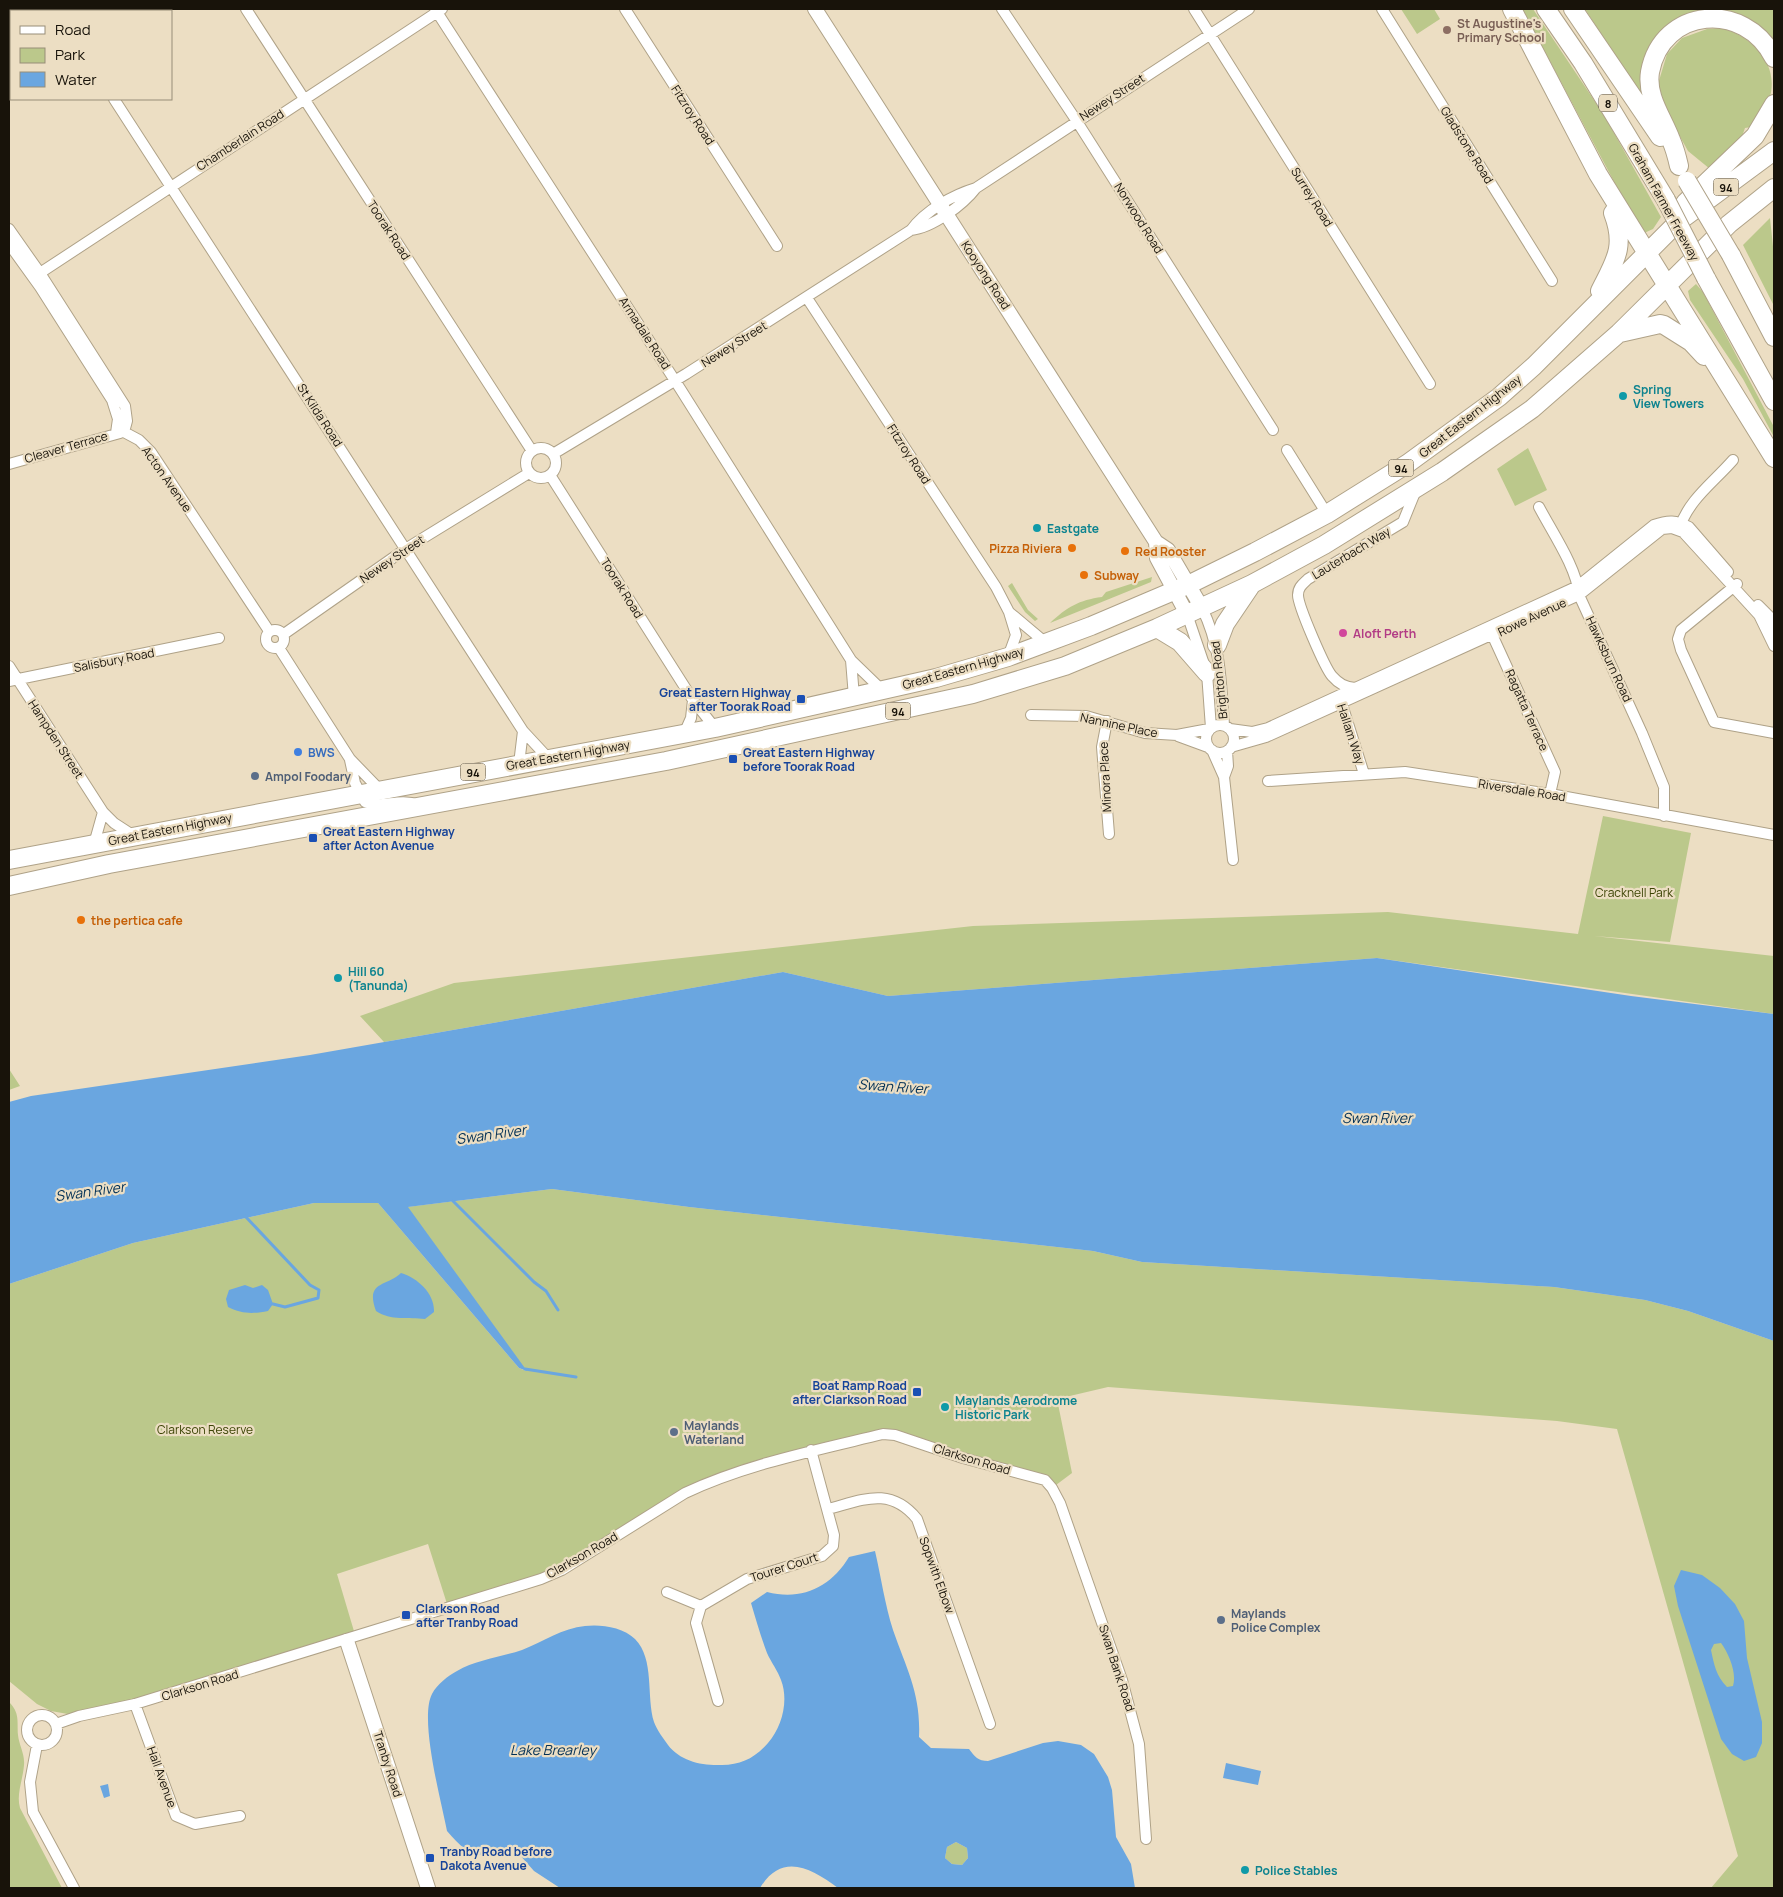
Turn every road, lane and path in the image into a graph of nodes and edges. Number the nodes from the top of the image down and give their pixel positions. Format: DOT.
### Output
graph roads {
  1 [pos="246,9"];
  2 [pos="625,9"];
  3 [pos="815,9"];
  4 [pos="1002,9"];
  5 [pos="1194,9"];
  6 [pos="1249,9"];
  7 [pos="1382,9"];
  8 [pos="1512,9"];
  9 [pos="1546,9"];
  10 [pos="1573,9"];
  11 [pos="438,10"];
  12 [pos="1210,33"];
  13 [pos="1774,58"];
  14 [pos="304,99"];
  15 [pos="115,100"];
  16 [pos="1774,104"];
  17 [pos="1076,120"];
  18 [pos="1774,151"];
  19 [pos="1683,173"];
  20 [pos="1598,174"];
  21 [pos="171,186"];
  22 [pos="1774,188"];
  23 [pos="944,209"];
  24 [pos="1678,222"];
  25 [pos="9,229"];
  26 [pos="9,244"];
  27 [pos="777,246"];
  28 [pos="1646,253"];
  29 [pos="16,255"];
  30 [pos="40,273"];
  31 [pos="1552,281"];
  32 [pos="1667,284"];
  33 [pos="807,298"];
  34 [pos="1593,305"];
  35 [pos="1619,333"];
  36 [pos="1774,337"];
  37 [pos="1726,380"];
  38 [pos="675,381"];
  39 [pos="1430,384"];
  40 [pos="1774,401"];
  41 [pos="1273,430"];
  42 [pos="120,433"];
  43 [pos="1287,450"];
  44 [pos="532,451"];
  45 [pos="553,454"];
  46 [pos="1774,458"];
  47 [pos="1733,460"];
  48 [pos="9,464"];
  49 [pos="529,473"];
  50 [pos="550,476"];
  51 [pos="1416,489"];
  52 [pos="1539,507"];
  53 [pos="1327,514"];
  54 [pos="1680,526"];
  55 [pos="407,548"];
  56 [pos="1252,584"];
  57 [pos="1736,586"];
  58 [pos="1183,587"];
  59 [pos="1579,591"];
  60 [pos="1195,611"];
  61 [pos="1009,612"];
  62 [pos="1157,628"];
  63 [pos="1774,628"];
  64 [pos="269,631"];
  65 [pos="1491,632"];
  66 [pos="284,634"];
  67 [pos="219,638"];
  68 [pos="1046,643"];
  69 [pos="1217,645"];
  70 [pos="1774,646"];
  71 [pos="279,648"];
  72 [pos="1008,656"];
  73 [pos="851,660"];
  74 [pos="9,666"];
  75 [pos="1207,673"];
  76 [pos="13,680"];
  77 [pos="1356,688"];
  78 [pos="883,691"];
  79 [pos="854,697"];
  80 [pos="1340,699"];
  81 [pos="693,700"];
  82 [pos="1032,715"];
  83 [pos="1107,721"];
  84 [pos="1227,727"];
  85 [pos="715,728"];
  86 [pos="1210,728"];
  87 [pos="523,732"];
  88 [pos="1774,733"];
  89 [pos="684,734"];
  90 [pos="1177,735"];
  91 [pos="1210,748"];
  92 [pos="1229,749"];
  93 [pos="350,759"];
  94 [pos="549,759"];
  95 [pos="519,764"];
  96 [pos="1364,774"];
  97 [pos="1224,777"];
  98 [pos="1268,782"];
  99 [pos="380,790"];
  100 [pos="360,794"];
  101 [pos="1550,794"];
  102 [pos="422,806"];
  103 [pos="104,812"];
  104 [pos="1664,816"];
  105 [pos="1109,834"];
  106 [pos="1774,835"];
  107 [pos="134,836"];
  108 [pos="94,844"];
  109 [pos="9,860"];
  110 [pos="1233,860"];
  111 [pos="9,886"];
  112 [pos="811,1450"];
  113 [pos="1060,1503"];
  114 [pos="828,1509"];
  115 [pos="667,1592"];
  116 [pos="701,1606"];
  117 [pos="347,1641"];
  118 [pos="718,1701"];
  119 [pos="135,1704"];
  120 [pos="56,1724"];
  121 [pos="990,1724"];
  122 [pos="37,1745"];
  123 [pos="240,1816"];
  124 [pos="1146,1839"];
  125 [pos="74,1888"];
  126 [pos="428,1888"];
  1 -- 14 [label="street, Toorak Road"];
  2 -- 27 [label="street, Fitzroy Road"];
  3 -- 23 [label="street, Kooyong Road"];
  4 -- 17 [label="street, Norwood Road"];
  5 -- 12 [label="street, Surrey Road"];
  6 -- 12 [label="street, Newey Street"];
  7 -- 31 [label="street, Gladstone Road"];
  8 -- 20 [label="highway"];
  9 -- 40 [label="highway, Graham Farmer Freeway / 8, bridge"];
  10 -- 19 [label="highway, 8"];
  11 -- 14 [label="street, Chamberlain Road"];
  11 -- 38 [label="street, Armadale Road"];
  12 -- 17 [label="street, Newey Street"];
  12 -- 39 [label="street, Surrey Road"];
  13 -- 19 [label="highway"];
  14 -- 21 [label="street, Chamberlain Road"];
  14 -- 44 [label="street, Toorak Road"];
  15 -- 21 [label="street, St Kilda Road"];
  16 -- 24 [label="highway"];
  17 -- 23 [label="street, Newey Street"];
  17 -- 41 [label="street, Norwood Road"];
  18 -- 24 [label="highway, Great Eastern Highway / 94"];
  19 -- 36 [label="highway, 8, bridge"];
  20 -- 28 [label="highway"];
  20 -- 34 [label="highway"];
  21 -- 30 [label="street, Chamberlain Road"];
  21 -- 55 [label="street, St Kilda Road"];
  22 -- 32 [label="highway, Great Eastern Highway / 94"];
  23 -- 33 [label="street, Newey Street"];
  23 -- 58 [label="street, Kooyong Road"];
  24 -- 28 [label="highway, Great Eastern Highway / 94"];
  25 -- 29 [label="street"];
  26 -- 29 [label="street"];
  28 -- 32 [label="highway"];
  28 -- 34 [label="highway, Great Eastern Highway / 94"];
  29 -- 30 [label="street"];
  29 -- 42 [label="street"];
  30 -- 42 [label="street"];
  32 -- 35 [label="highway, Great Eastern Highway / 94"];
  32 -- 37 [label="highway"];
  33 -- 38 [label="street, Newey Street"];
  33 -- 61 [label="street, Fitzroy Road"];
  34 -- 53 [label="highway, Great Eastern Highway / 94"];
  35 -- 37 [label="highway"];
  35 -- 51 [label="highway, Great Eastern Highway / 94"];
  37 -- 46 [label="highway"];
  38 -- 45 [label="street, Newey Street"];
  38 -- 73 [label="street, Armadale Road"];
  42 -- 48 [label="street, Cleaver Terrace"];
  42 -- 64 [label="street, Acton Avenue"];
  43 -- 53 [label="street"];
  44 -- 45 [label="street"];
  44 -- 49 [label="street"];
  45 -- 50 [label="street"];
  47 -- 54 [label="street"];
  49 -- 50 [label="street"];
  49 -- 55 [label="street, Newey Street"];
  50 -- 81 [label="street, Toorak Road"];
  51 -- 56 [label="highway, Great Eastern Highway / 94"];
  51 -- 77 [label="street, Lauterbach Way"];
  52 -- 59 [label="street, Hawksburn Road"];
  53 -- 58 [label="highway, Great Eastern Highway / 94"];
  54 -- 57 [label="street"];
  54 -- 59 [label="street, Rowe Avenue"];
  55 -- 66 [label="street, Newey Street"];
  55 -- 87 [label="street, St Kilda Road"];
  56 -- 60 [label="highway, Great Eastern Highway / 94"];
  56 -- 69 [label="highway"];
  57 -- 63 [label="street"];
  57 -- 70 [label="street"];
  57 -- 88 [label="street"];
  58 -- 60 [label="street, Kooyong Road"];
  58 -- 68 [label="highway, Great Eastern Highway / 94"];
  59 -- 65 [label="street, Rowe Avenue"];
  59 -- 104 [label="street, Hawksburn Road"];
  60 -- 62 [label="highway, Great Eastern Highway / 94"];
  60 -- 69 [label="street, Brighton Road"];
  60 -- 75 [label="street, Brighton Road"];
  61 -- 68 [label="street, Fitzroy Road"];
  61 -- 72 [label="street, Fitzroy Road"];
  62 -- 75 [label="highway"];
  62 -- 102 [label="highway, Great Eastern Highway / 94"];
  64 -- 66 [label="street"];
  64 -- 71 [label="street"];
  65 -- 77 [label="street, Rowe Avenue"];
  65 -- 80 [label="street, Rowe Avenue"];
  65 -- 101 [label="street, Ragatta Terrace"];
  66 -- 71 [label="street"];
  67 -- 76 [label="street, Salisbury Road"];
  68 -- 72 [label="highway, Great Eastern Highway / 94"];
  69 -- 84 [label="street, Brighton Road"];
  71 -- 93 [label="street"];
  72 -- 78 [label="highway, Great Eastern Highway / 94"];
  73 -- 78 [label="street, Armadale Road"];
  73 -- 79 [label="street, Armadale Road"];
  74 -- 76 [label="street, Hampden Street"];
  75 -- 86 [label="street, Brighton Road"];
  76 -- 103 [label="street, Hampden Street"];
  77 -- 80 [label="street, Rowe Avenue"];
  78 -- 79 [label="highway, Great Eastern Highway / 94"];
  79 -- 85 [label="highway, Great Eastern Highway / 94"];
  80 -- 84 [label="street, Rowe Avenue"];
  80 -- 92 [label="street, Rowe Avenue"];
  80 -- 96 [label="street, Hallam Way"];
  81 -- 85 [label="street, Toorak Road"];
  81 -- 89 [label="street"];
  82 -- 83 [label="street, Nannine Place"];
  83 -- 90 [label="street, Nannine Place"];
  83 -- 105 [label="street, Minora Place"];
  84 -- 86 [label="street"];
  84 -- 92 [label="street"];
  85 -- 89 [label="highway, Great Eastern Highway / 94"];
  86 -- 90 [label="street, Nannine Place"];
  86 -- 91 [label="street"];
  87 -- 94 [label="street, St Kilda Road"];
  87 -- 95 [label="street"];
  89 -- 94 [label="highway, Great Eastern Highway / 94"];
  90 -- 91 [label="street, Nannine Place"];
  91 -- 92 [label="street"];
  91 -- 97 [label="street"];
  92 -- 97 [label="street"];
  93 -- 99 [label="street"];
  93 -- 100 [label="street"];
  94 -- 95 [label="highway, Great Eastern Highway / 94"];
  95 -- 99 [label="highway, Great Eastern Highway / 94"];
  96 -- 98 [label="street, Riversdale Road"];
  96 -- 101 [label="street, Riversdale Road"];
  97 -- 110 [label="street"];
  99 -- 100 [label="highway, Great Eastern Highway / 94"];
  100 -- 102 [label="street"];
  100 -- 107 [label="highway, Great Eastern Highway / 94"];
  101 -- 104 [label="street, Riversdale Road"];
  102 -- 111 [label="highway, Great Eastern Highway / 94"];
  103 -- 107 [label="street, Hampden Street"];
  103 -- 108 [label="street"];
  104 -- 106 [label="street, Riversdale Road"];
  107 -- 108 [label="highway, Great Eastern Highway / 94"];
  108 -- 109 [label="highway, Great Eastern Highway / 94"];
  112 -- 113 [label="street, Clarkson Road"];
  112 -- 114 [label="street, Tourer Court"];
  112 -- 117 [label="street, Clarkson Road"];
  113 -- 124 [label="street, Swan Bank Road"];
  114 -- 116 [label="street, Tourer Court"];
  114 -- 121 [label="street, Sopwith Elbow"];
  115 -- 116 [label="street"];
  116 -- 118 [label="street"];
  117 -- 119 [label="street, Clarkson Road"];
  117 -- 126 [label="street, Tranby Road"];
  119 -- 120 [label="street, Clarkson Road"];
  119 -- 123 [label="street, Hall Avenue"];
  120 -- 122 [label="street"];
  120 -- 122 [label="street"];
  122 -- 125 [label="street"];
}
